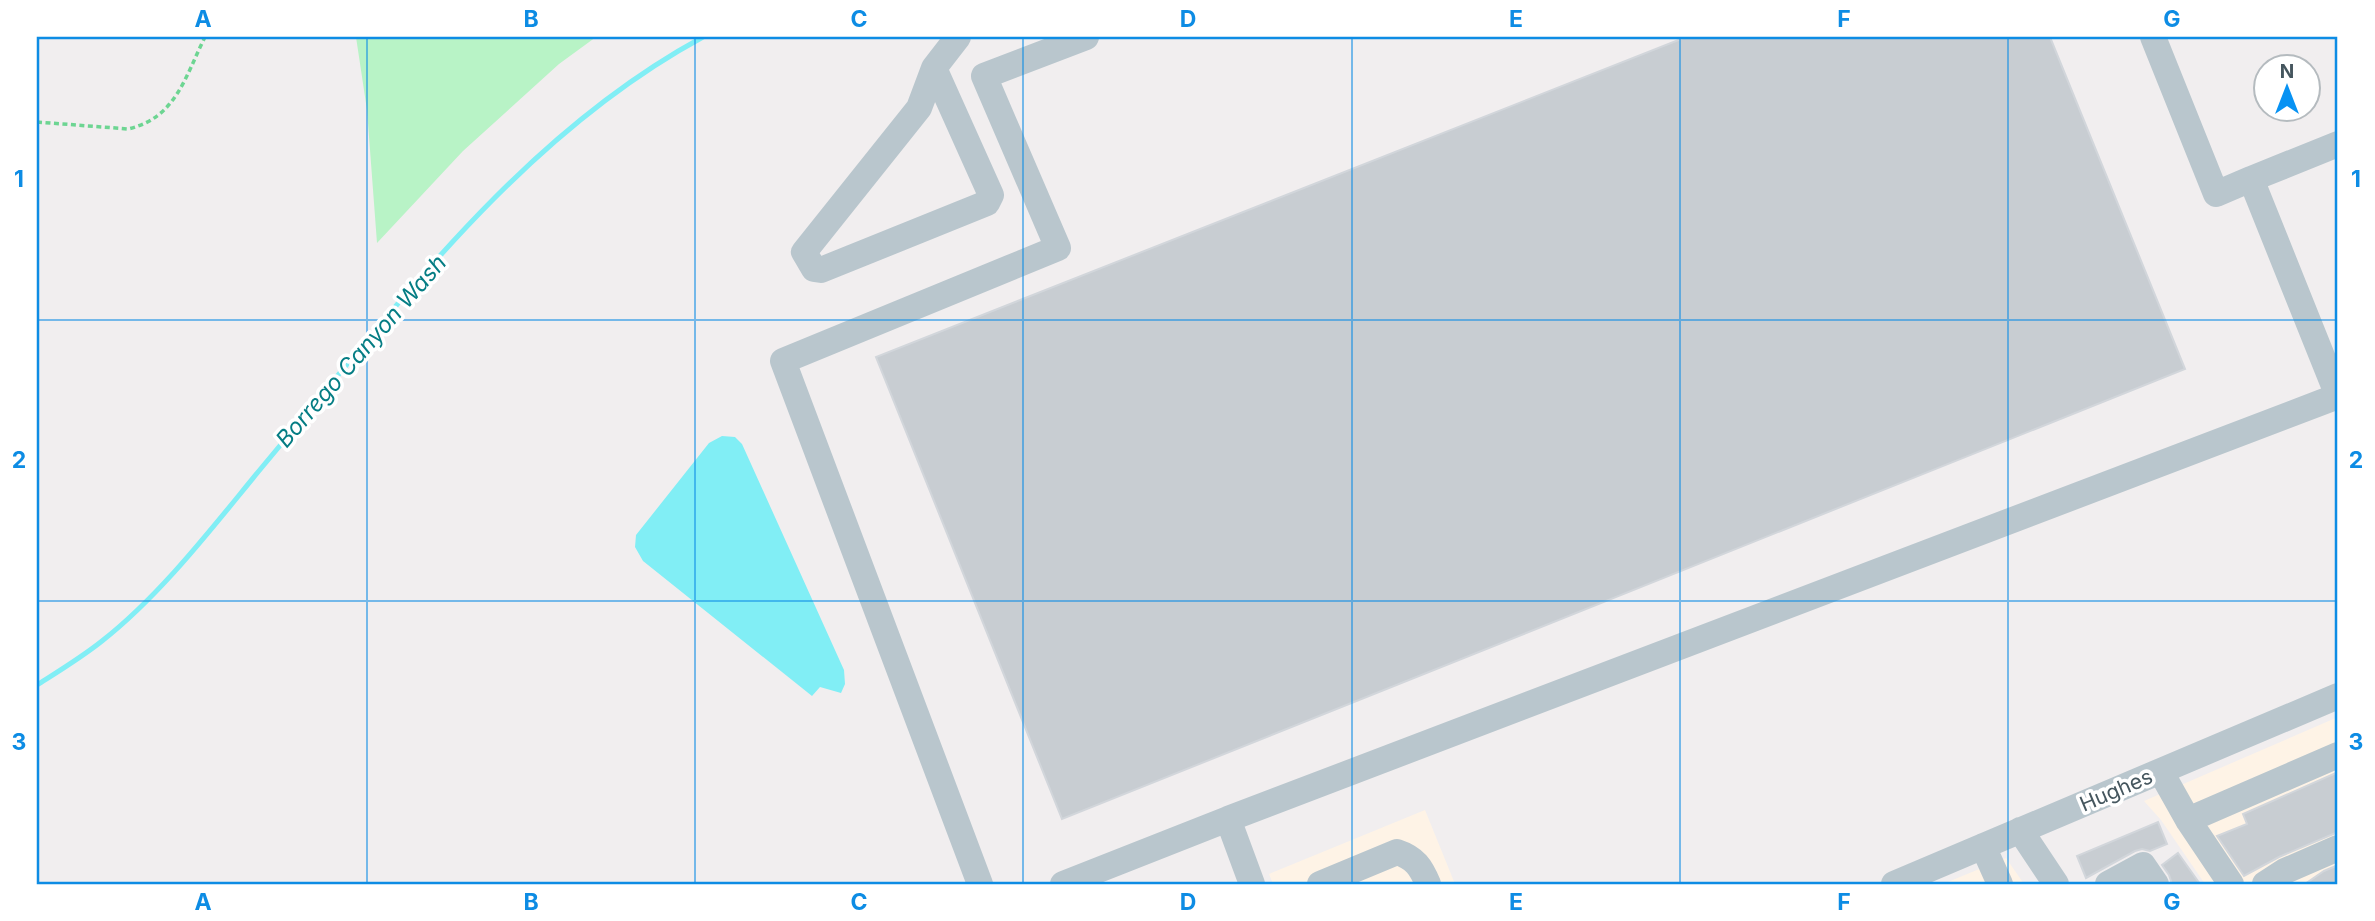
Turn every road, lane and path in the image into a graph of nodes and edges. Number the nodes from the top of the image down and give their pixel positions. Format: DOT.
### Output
graph roads {
  1 [pos="205,37"];
  2 [pos="958,37"];
  3 [pos="1086,37"];
  4 [pos="2153,37"];
  5 [pos="934,68"];
  6 [pos="37,122"];
  7 [pos="2338,144"];
  8 [pos="2250,179"];
  9 [pos="2338,397"];
  10 [pos="2338,696"];
  11 [pos="2338,755"];
  12 [pos="2161,772"];
  13 [pos="1228,819"];
  14 [pos="2188,820"];
  15 [pos="2020,830"];
  16 [pos="1983,846"];
  17 [pos="2338,848"];
  18 [pos="980,884"];
  19 [pos="1063,884"];
  20 [pos="1252,884"];
  21 [pos="1320,884"];
  22 [pos="1427,884"];
  23 [pos="1894,884"];
  24 [pos="2000,884"];
  25 [pos="2056,884"];
  26 [pos="2108,884"];
  27 [pos="2156,884"];
  28 [pos="2231,884"];
  29 [pos="2265,884"];
  1 -- 6 [label="path"];
  2 -- 5 [label="street"];
  3 -- 18 [label="street"];
  4 -- 8 [label="street"];
  5 -- 5 [label="street"];
  7 -- 8 [label="street"];
  8 -- 9 [label="street"];
  9 -- 13 [label="street"];
  10 -- 12 [label="street, Hughes"];
  11 -- 14 [label="street"];
  12 -- 14 [label="street"];
  12 -- 15 [label="street, Hughes"];
  13 -- 19 [label="street"];
  13 -- 20 [label="street"];
  14 -- 28 [label="street"];
  15 -- 16 [label="street, Hughes"];
  15 -- 25 [label="street"];
  16 -- 23 [label="street, Hughes"];
  16 -- 24 [label="street"];
  17 -- 29 [label="street"];
  21 -- 22 [label="street"];
  26 -- 27 [label="street"];
}
